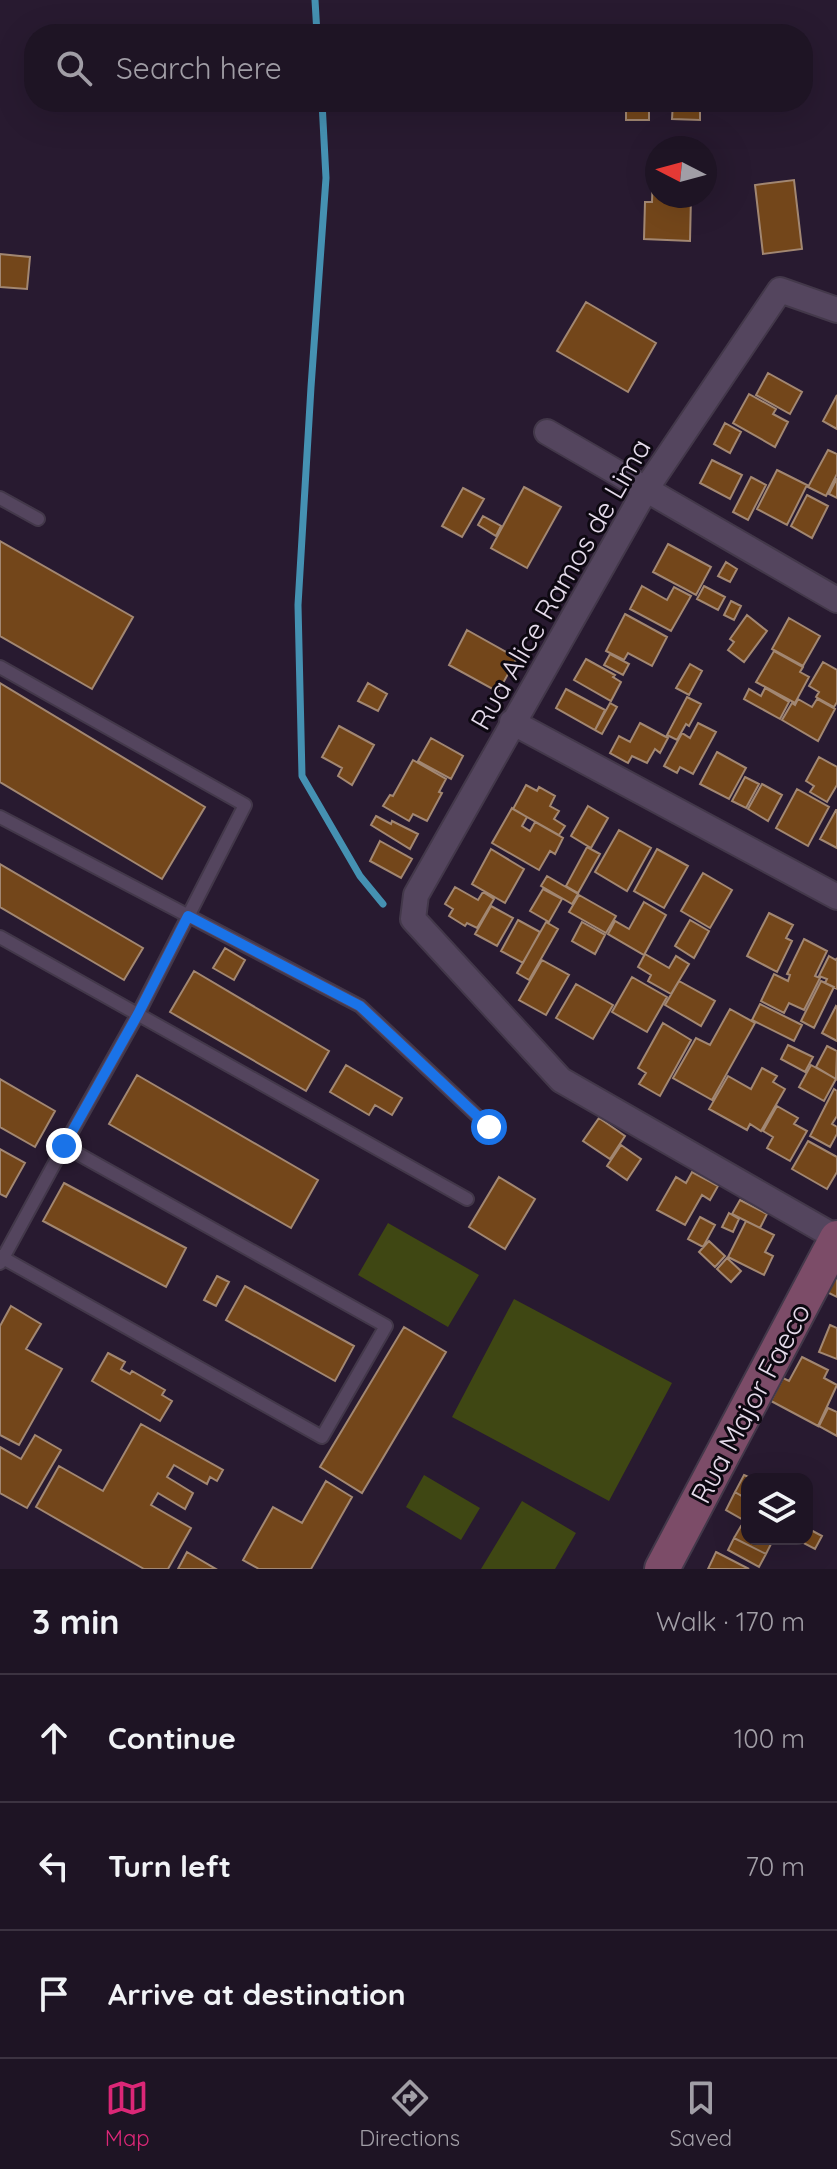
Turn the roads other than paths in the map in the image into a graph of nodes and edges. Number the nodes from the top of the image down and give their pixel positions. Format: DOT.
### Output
graph roads {
  1 [pos="837,310"];
  2 [pos="547,432"];
  3 [pos="646,489"];
  4 [pos="0,498"];
  5 [pos="38,519"];
  6 [pos="837,600"];
  7 [pos="0,667"];
  8 [pos="512,722"];
  9 [pos="0,817"];
  10 [pos="837,897"];
  11 [pos="188,916"];
  12 [pos="0,937"];
  13 [pos="138,1014"];
  14 [pos="489,1127"];
  15 [pos="64,1146"];
  16 [pos="467,1199"];
  17 [pos="837,1238"];
  18 [pos="1,1259"];
  19 [pos="662,1569"];
  1 -- 3 [label="street, Rua Alice Ramos de Lima"];
  2 -- 3 [label="street"];
  3 -- 6 [label="street"];
  3 -- 8 [label="street, Rua Alice Ramos de Lima"];
  4 -- 5 [label="lane"];
  7 -- 11 [label="lane"];
  8 -- 10 [label="street"];
  8 -- 17 [label="street, Rua Alice Ramos de Lima"];
  9 -- 11 [label="lane"];
  11 -- 13 [label="lane"];
  11 -- 14 [label="lane"];
  12 -- 13 [label="lane"];
  13 -- 15 [label="lane"];
  13 -- 16 [label="lane"];
  15 -- 18 [label="lane"];
  15 -- 18 [label="lane"];
  17 -- 19 [label="street, Rua Major Faeco"];
}
